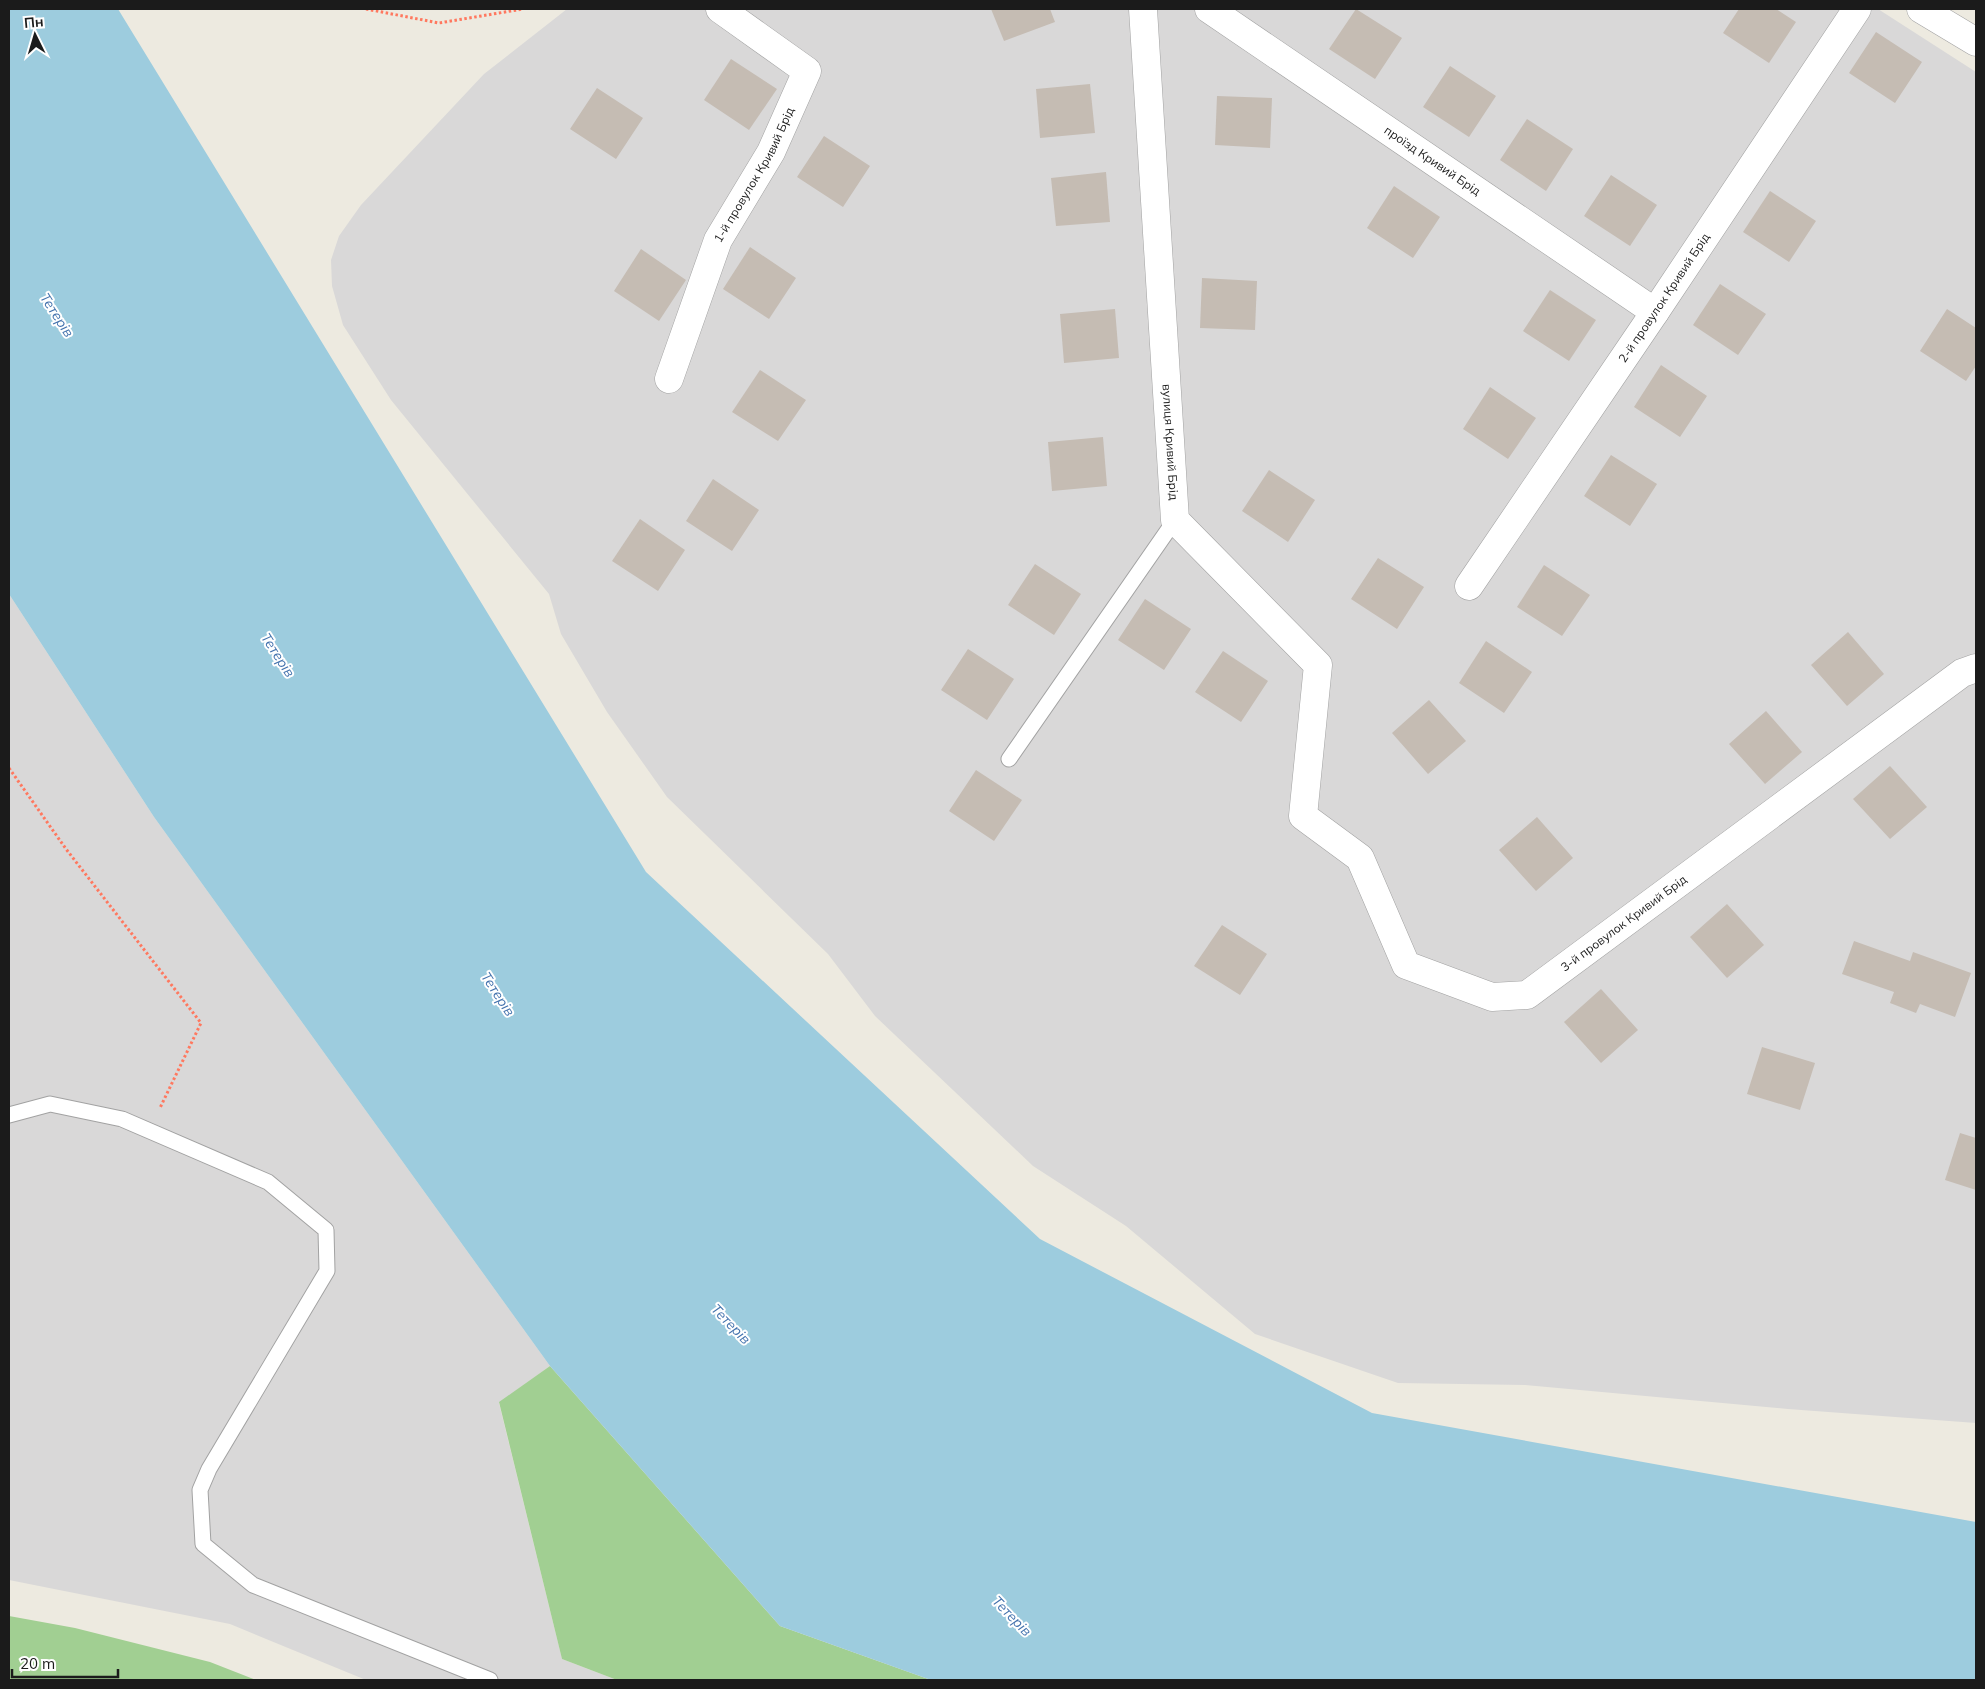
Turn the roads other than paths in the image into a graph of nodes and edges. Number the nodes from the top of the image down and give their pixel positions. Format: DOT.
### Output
graph roads {
  1 [pos="720,9"];
  2 [pos="1143,9"];
  3 [pos="1209,9"];
  4 [pos="1856,9"];
  5 [pos="1922,9"];
  6 [pos="1976,42"];
  7 [pos="1655,312"];
  8 [pos="669,379"];
  9 [pos="1175,520"];
  10 [pos="1469,586"];
  11 [pos="1976,668"];
  12 [pos="1009,758"];
  13 [pos="9,1115"];
  14 [pos="490,1680"];
  1 -- 8 [label="street, 1-й провулок Кривий Брід"];
  2 -- 9 [label="street, вулиця Кривий Брід"];
  3 -- 7 [label="street, проїзд Кривий Брід"];
  4 -- 7 [label="street, 2-й провулок Кривий Брід"];
  5 -- 6 [label="street"];
  7 -- 10 [label="street, 2-й провулок Кривий Брід"];
  9 -- 11 [label="street, 3-й провулок Кривий Брід"];
  9 -- 12 [label="lane"];
  13 -- 14 [label="lane"];
}
